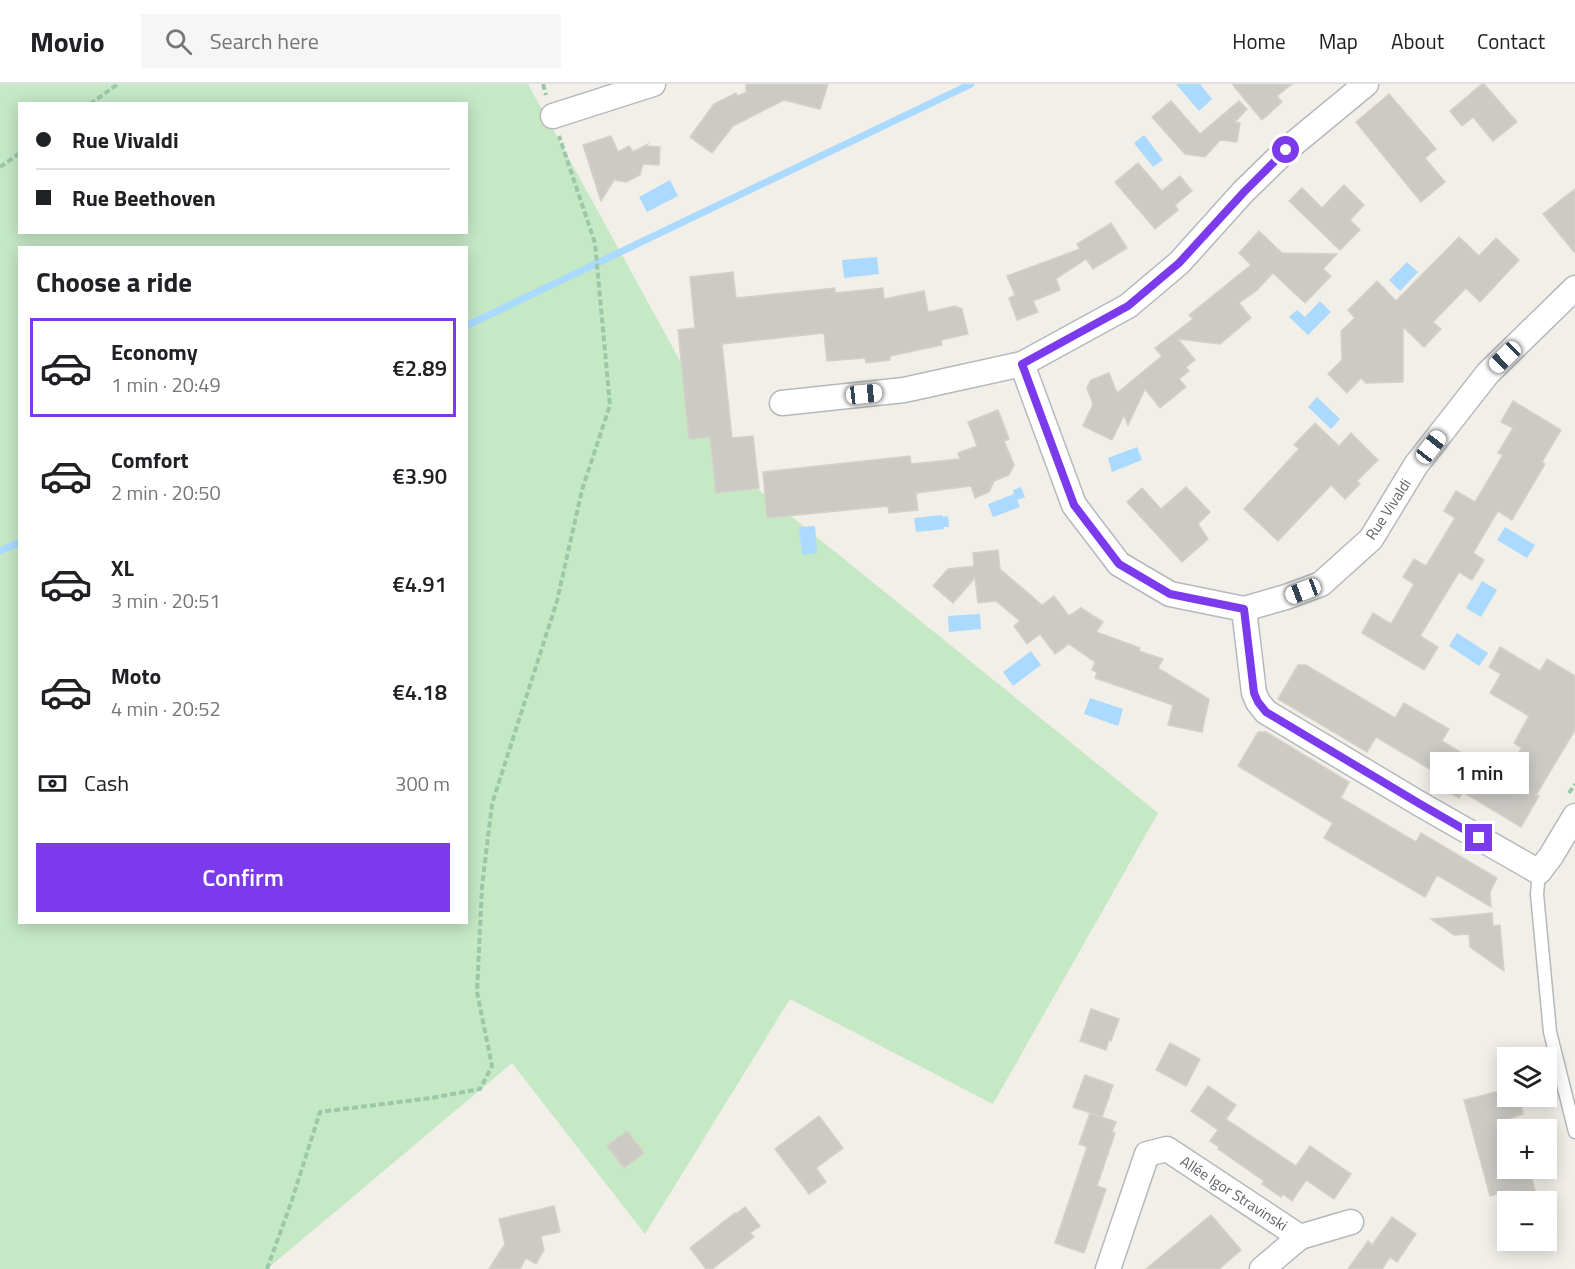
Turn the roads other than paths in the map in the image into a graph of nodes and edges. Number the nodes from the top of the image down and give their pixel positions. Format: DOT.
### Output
graph roads {
  1 [pos="653,84"];
  2 [pos="1366,84"];
  3 [pos="553,116"];
  4 [pos="1575,288"];
  5 [pos="1022,364"];
  6 [pos="782,402"];
  7 [pos="1244,609"];
  8 [pos="1575,816"];
  9 [pos="1539,872"];
  10 [pos="1575,1132"];
  11 [pos="1351,1222"];
  12 [pos="1300,1237"];
  13 [pos="1108,1269"];
  14 [pos="1262,1269"];
  1 -- 3 [label="street"];
  2 -- 5 [label="street"];
  4 -- 7 [label="street, Rue Vivaldi"];
  5 -- 6 [label="street"];
  5 -- 7 [label="street, Rue Vivaldi"];
  7 -- 9 [label="street"];
  8 -- 9 [label="street"];
  9 -- 10 [label="lane"];
  11 -- 12 [label="street, Allée Igor Stravinski"];
  12 -- 13 [label="street, Allée Igor Stravinski"];
  12 -- 14 [label="street, Allée Igor Stravinski"];
}
